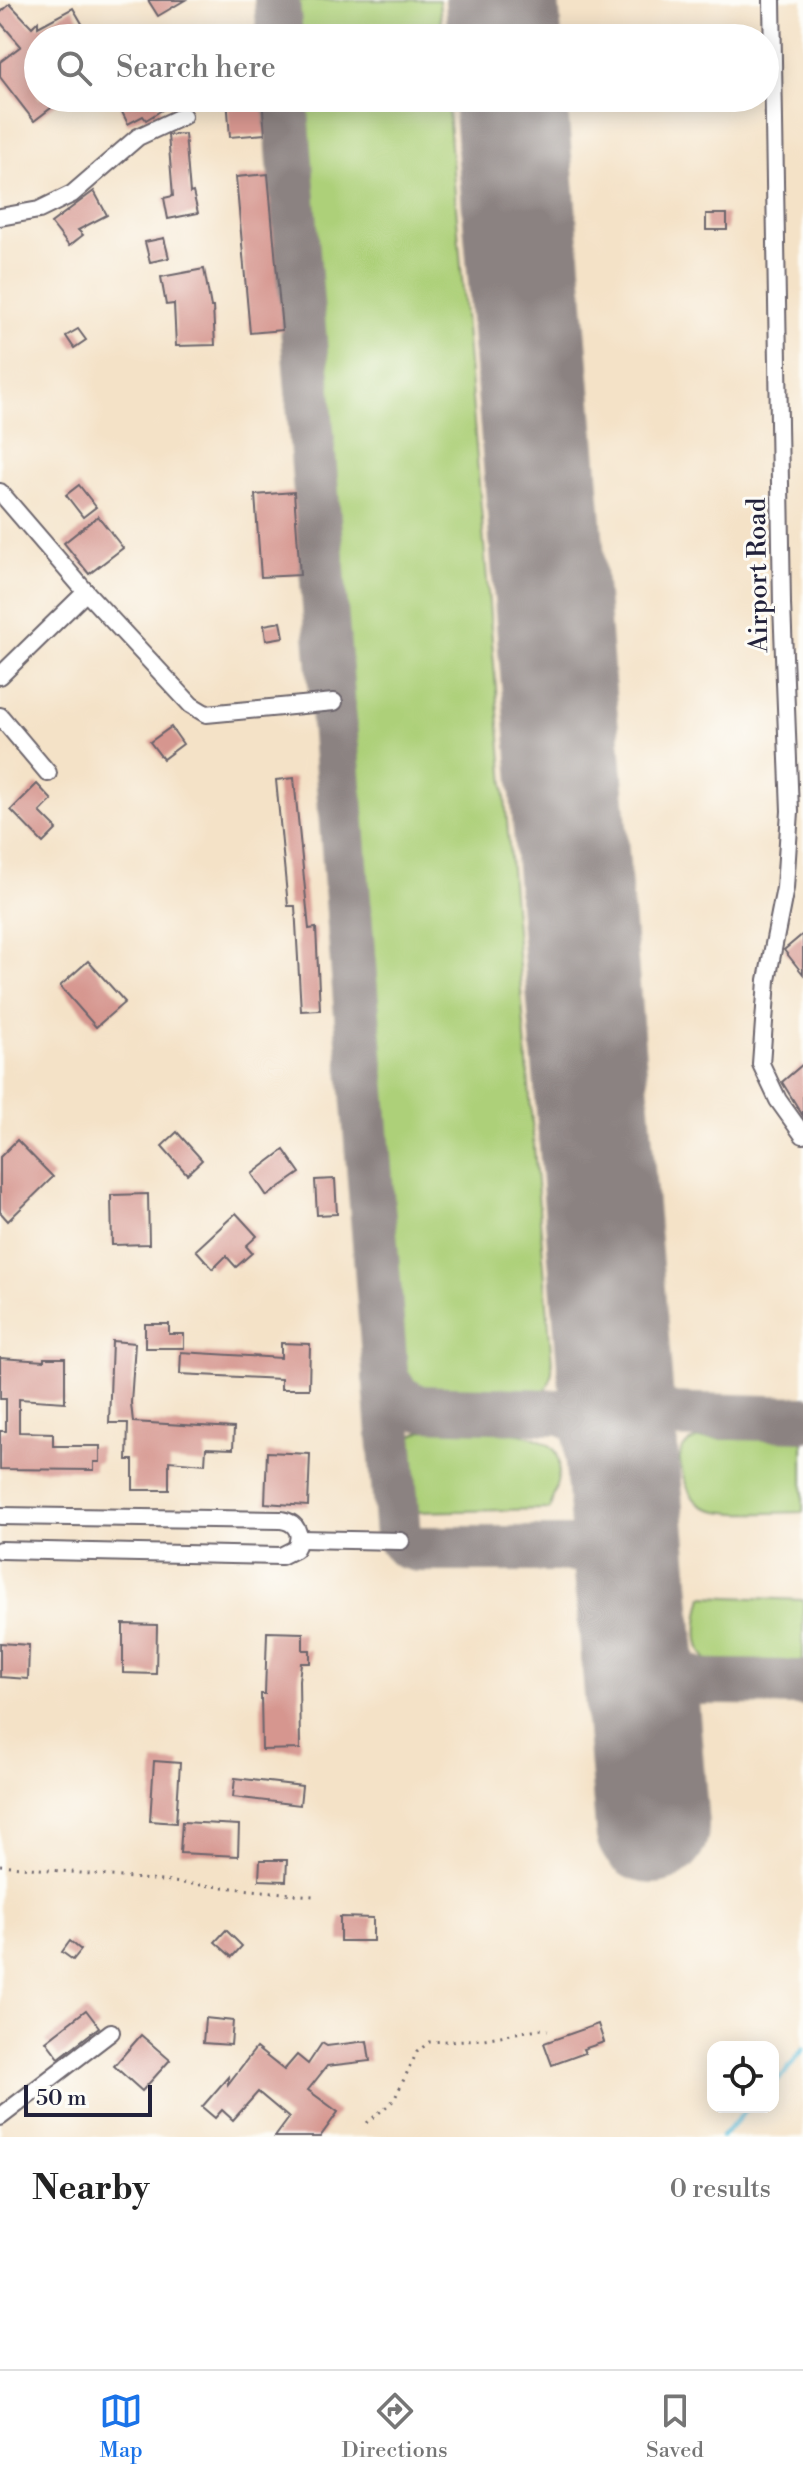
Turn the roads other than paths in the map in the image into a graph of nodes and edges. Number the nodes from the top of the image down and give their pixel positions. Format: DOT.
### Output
graph roads {
  1 [pos="772,0"];
  2 [pos="772,24"];
  3 [pos="774,112"];
  4 [pos="183,116"];
  5 [pos="0,217"];
  6 [pos="0,492"];
  7 [pos="86,592"];
  8 [pos="0,676"];
  9 [pos="334,702"];
  10 [pos="0,716"];
  11 [pos="48,773"];
  12 [pos="803,1135"];
  13 [pos="0,1516"];
  14 [pos="299,1539"];
  15 [pos="401,1541"];
  16 [pos="0,1550"];
  17 [pos="111,2032"];
  18 [pos="0,2117"];
  1 -- 2 [label="street, Airport Road"];
  3 -- 12 [label="street, Airport Road"];
  4 -- 5 [label="street"];
  6 -- 7 [label="street"];
  7 -- 8 [label="street"];
  7 -- 9 [label="street"];
  10 -- 11 [label="street"];
  13 -- 14 [label="street"];
  14 -- 15 [label="street"];
  14 -- 16 [label="street"];
  17 -- 18 [label="street"];
}
